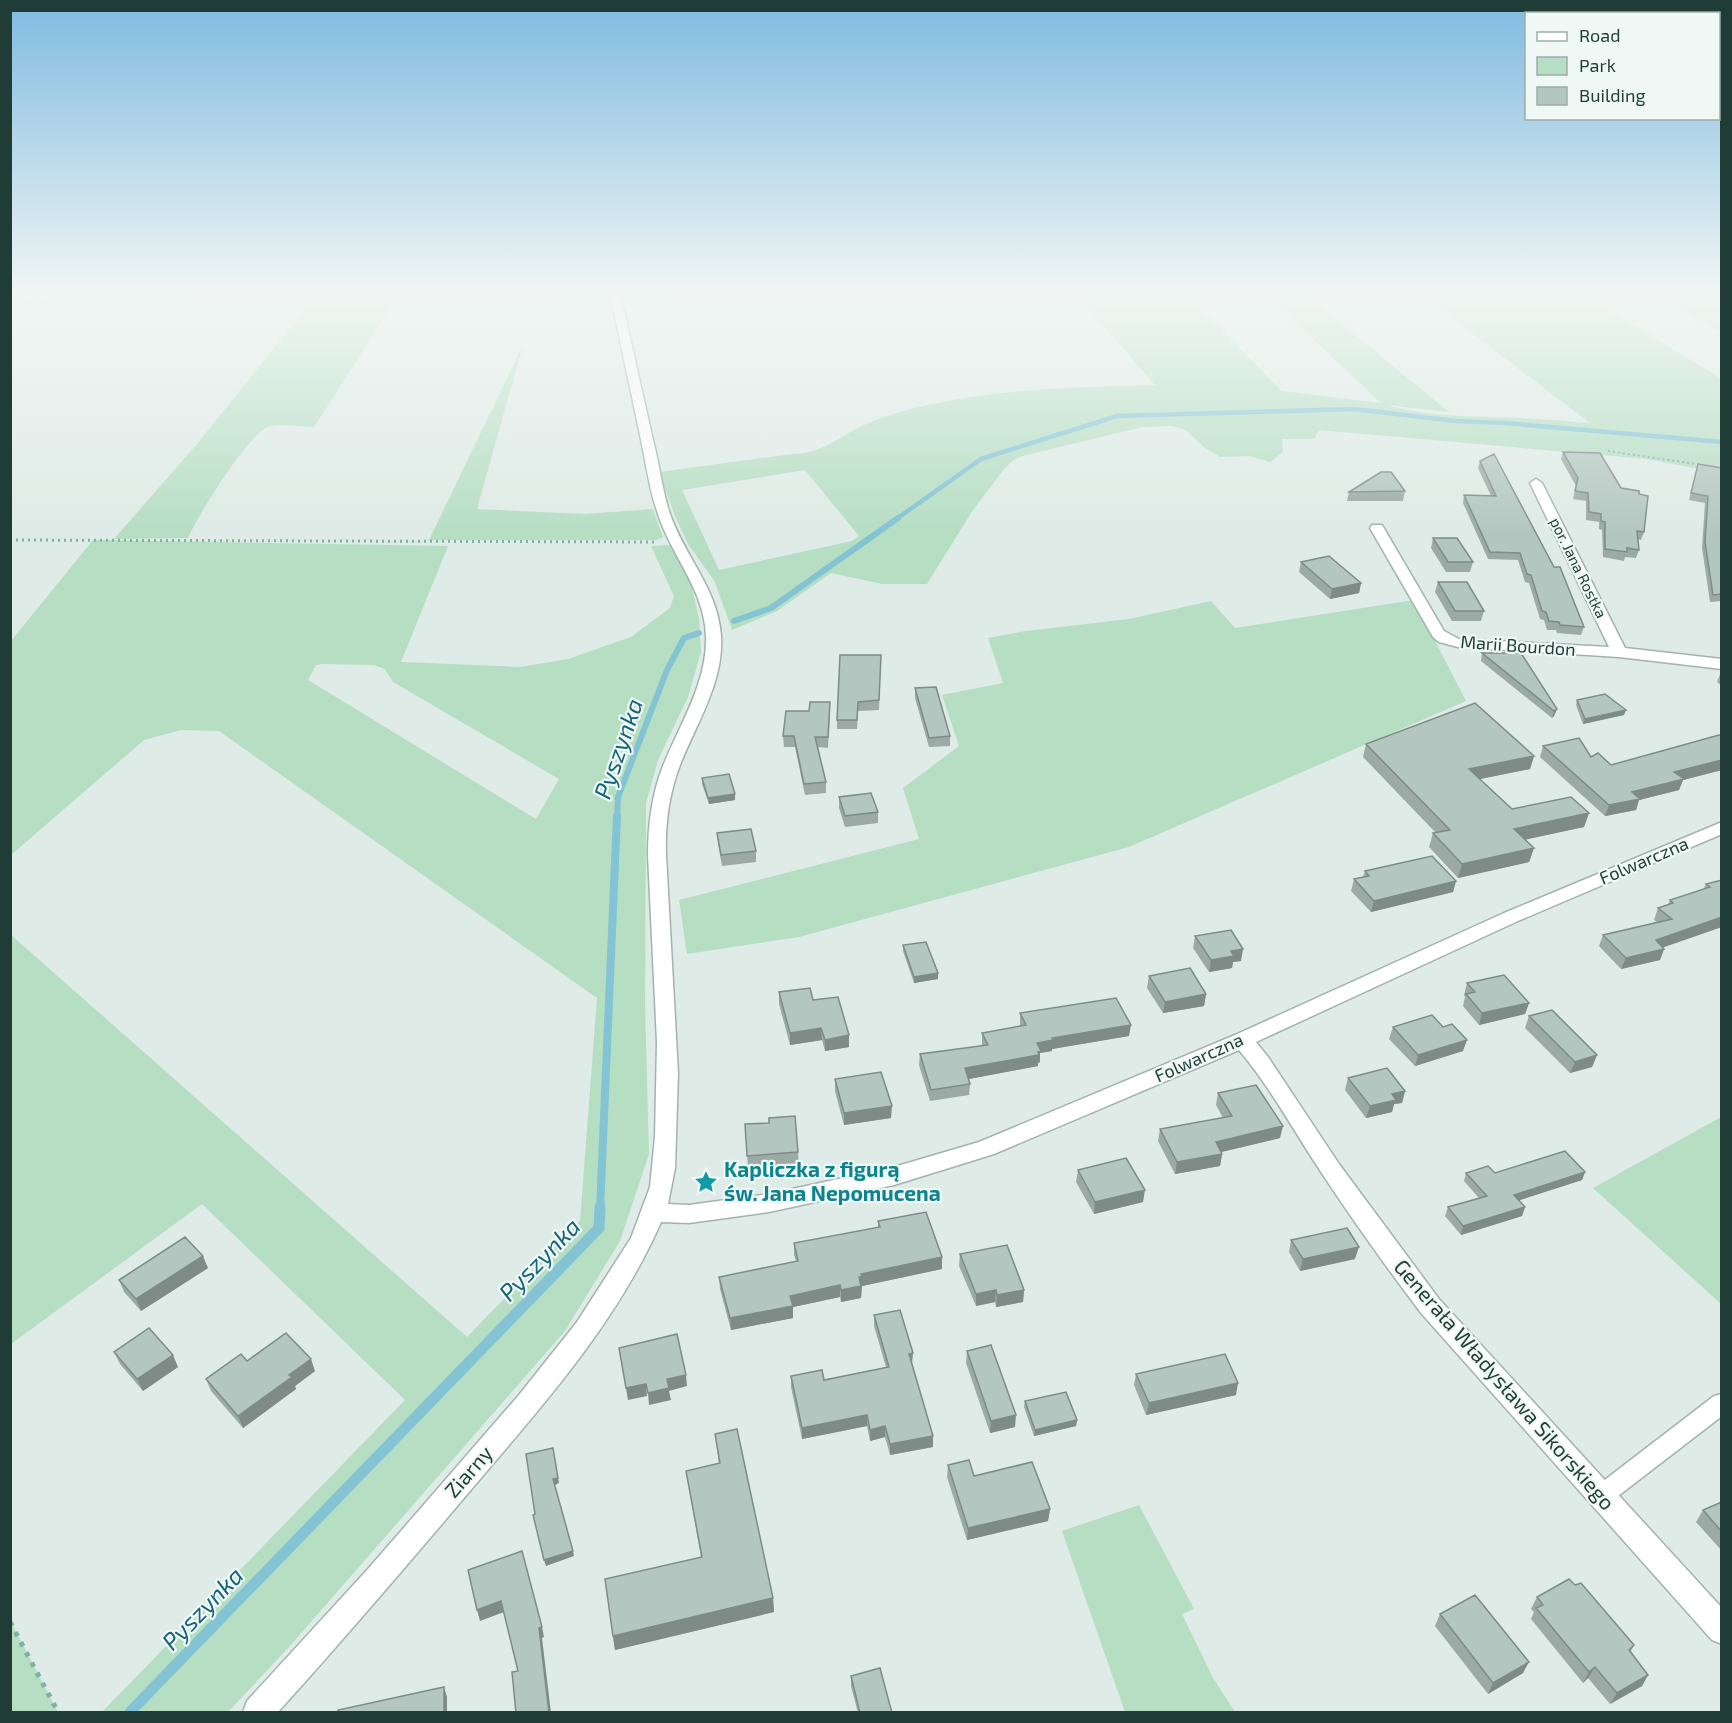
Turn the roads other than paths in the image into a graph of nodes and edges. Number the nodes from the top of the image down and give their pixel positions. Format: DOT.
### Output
graph roads {
  1 [pos="633,373"];
  2 [pos="1536,483"];
  3 [pos="1377,528"];
  4 [pos="1620,652"];
  5 [pos="1722,664"];
  6 [pos="1722,827"];
  7 [pos="1242,1040"];
  8 [pos="654,1212"];
  9 [pos="1722,1403"];
  10 [pos="1601,1496"];
  11 [pos="1722,1630"];
  12 [pos="258,1713"];
  1 -- 8 [label="street, Ziarny"];
  2 -- 4 [label="street, por. Jana Rostka"];
  3 -- 4 [label="street, Marii Bourdon"];
  4 -- 5 [label="street, Marii Bourdon"];
  6 -- 7 [label="street, Folwarczna"];
  7 -- 8 [label="street, Folwarczna"];
  7 -- 10 [label="street, Generała Władysława Sikorskiego"];
  8 -- 12 [label="street, Ziarny"];
  9 -- 10 [label="lane"];
  10 -- 11 [label="street, Generała Władysława Sikorskiego"];
}
